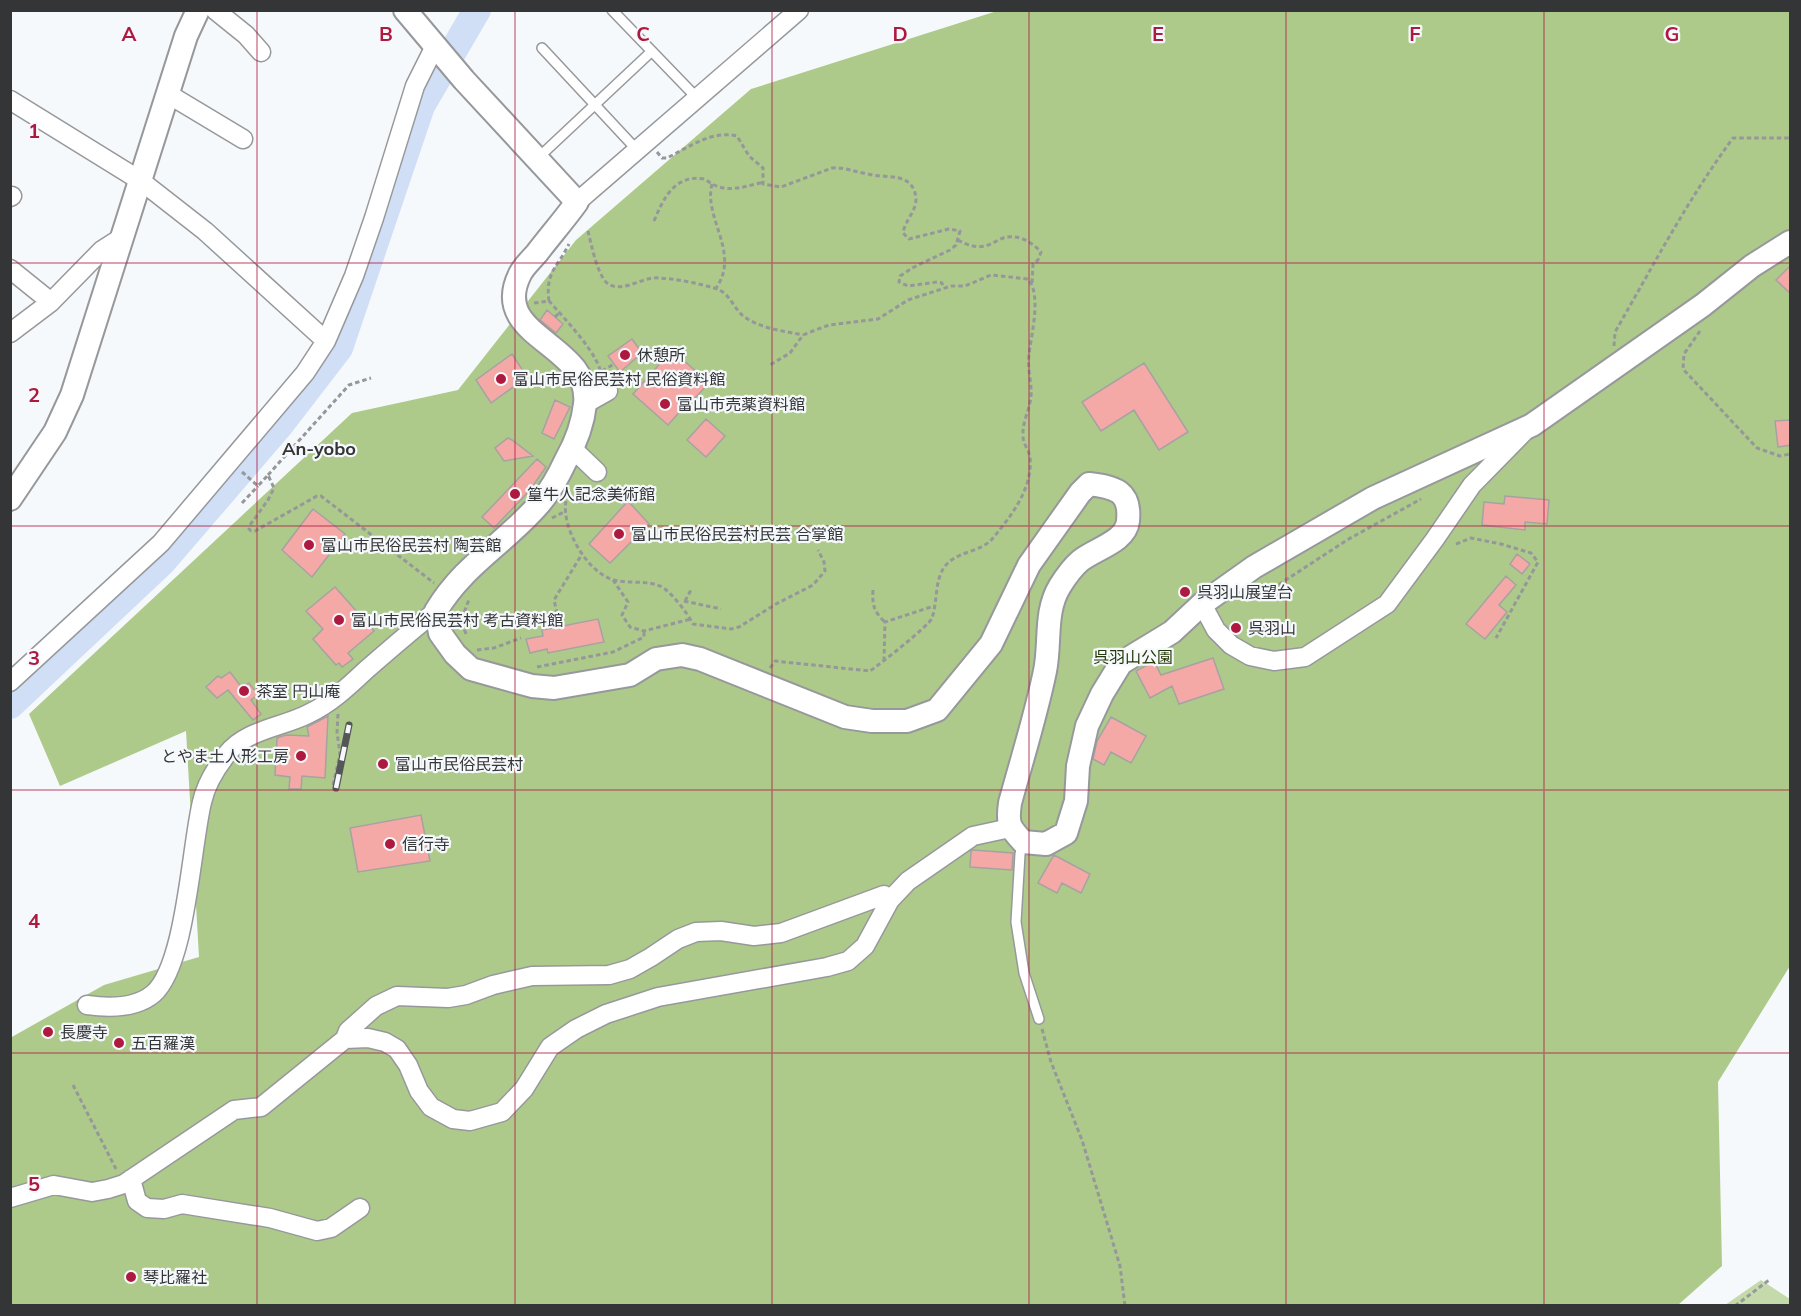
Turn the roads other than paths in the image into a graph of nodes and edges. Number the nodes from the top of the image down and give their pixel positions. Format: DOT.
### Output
graph roads {
  1 [pos="198,10"];
  2 [pos="215,10"];
  3 [pos="405,10"];
  4 [pos="612,10"];
  5 [pos="799,10"];
  6 [pos="435,46"];
  7 [pos="542,48"];
  8 [pos="652,51"];
  9 [pos="261,52"];
  10 [pos="168,94"];
  11 [pos="697,98"];
  12 [pos="10,100"];
  13 [pos="595,105"];
  14 [pos="243,139"];
  15 [pos="642,146"];
  16 [pos="536,159"];
  17 [pos="141,181"];
  18 [pos="572,209"];
  19 [pos="124,236"];
  20 [pos="1791,242"];
  21 [pos="10,269"];
  22 [pos="51,302"];
  23 [pos="10,333"];
  24 [pos="326,341"];
  25 [pos="608,391"];
  26 [pos="585,405"];
  27 [pos="1532,425"];
  28 [pos="573,449"];
  29 [pos="597,472"];
  30 [pos="10,499"];
  31 [pos="441,603"];
  32 [pos="1202,604"];
  33 [pos="10,682"];
  34 [pos="1017,835"];
  35 [pos="890,900"];
  36 [pos="87,1005"];
  37 [pos="1039,1019"];
  38 [pos="345,1039"];
  39 [pos="128,1181"];
  40 [pos="10,1198"];
  41 [pos="360,1208"];
  1 -- 10 [label="street"];
  2 -- 9 [label="street"];
  3 -- 6 [label="street"];
  4 -- 8 [label="lane"];
  5 -- 11 [label="street"];
  6 -- 16 [label="street"];
  6 -- 24 [label="street"];
  7 -- 13 [label="lane"];
  8 -- 11 [label="lane"];
  8 -- 13 [label="lane"];
  10 -- 14 [label="street"];
  10 -- 17 [label="street"];
  11 -- 15 [label="street"];
  12 -- 17 [label="street"];
  13 -- 15 [label="lane"];
  13 -- 16 [label="lane"];
  15 -- 18 [label="street"];
  16 -- 18 [label="street"];
  17 -- 19 [label="street"];
  17 -- 24 [label="street"];
  18 -- 26 [label="street"];
  19 -- 22 [label="street"];
  19 -- 30 [label="street"];
  20 -- 27 [label="street"];
  21 -- 22 [label="street"];
  22 -- 23 [label="street"];
  24 -- 33 [label="street"];
  25 -- 26 [label="street"];
  26 -- 28 [label="street"];
  27 -- 32 [label="street"];
  27 -- 32 [label="street"];
  28 -- 29 [label="street"];
  28 -- 31 [label="street"];
  31 -- 34 [label="street"];
  31 -- 36 [label="street"];
  32 -- 34 [label="street"];
  34 -- 35 [label="street"];
  34 -- 37 [label="lane"];
  35 -- 38 [label="street"];
  35 -- 38 [label="street"];
  38 -- 39 [label="street"];
  39 -- 40 [label="street"];
  39 -- 41 [label="street"];
}
